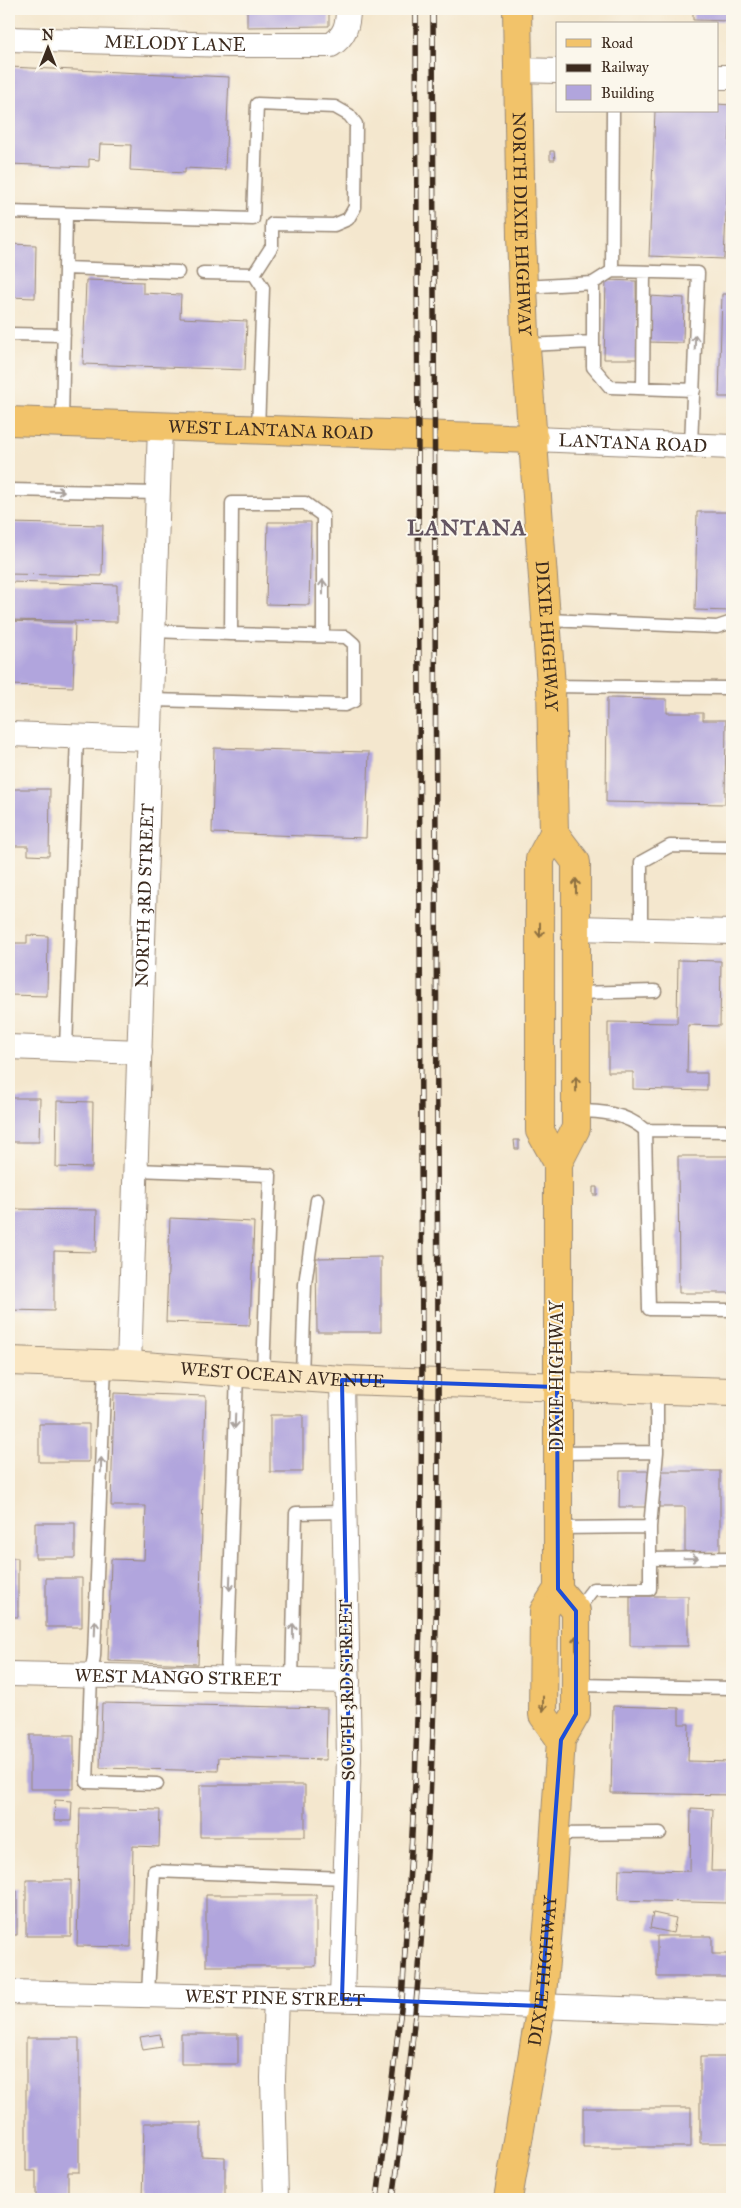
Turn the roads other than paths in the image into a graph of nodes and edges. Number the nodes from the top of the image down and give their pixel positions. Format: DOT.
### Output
graph roads {
  1 [pos="348,9"];
  2 [pos="518,9"];
  3 [pos="9,39"];
  4 [pos="518,70"];
  5 [pos="556,71"];
  6 [pos="718,77"];
  7 [pos="732,77"];
  8 [pos="613,112"];
  9 [pos="9,212"];
  10 [pos="66,214"];
  11 [pos="252,219"];
  12 [pos="272,224"];
  13 [pos="65,268"];
  14 [pos="612,271"];
  15 [pos="178,272"];
  16 [pos="644,272"];
  17 [pos="203,273"];
  18 [pos="254,274"];
  19 [pos="593,283"];
  20 [pos="524,287"];
  21 [pos="9,334"];
  22 [pos="64,336"];
  23 [pos="597,339"];
  24 [pos="526,345"];
  25 [pos="643,388"];
  26 [pos="694,390"];
  27 [pos="9,421"];
  28 [pos="62,423"];
  29 [pos="160,426"];
  30 [pos="258,430"];
  31 [pos="534,439"];
  32 [pos="691,445"];
  33 [pos="732,446"];
  34 [pos="9,490"];
  35 [pos="158,493"];
  36 [pos="547,620"];
  37 [pos="732,622"];
  38 [pos="154,630"];
  39 [pos="231,634"];
  40 [pos="323,635"];
  41 [pos="551,686"];
  42 [pos="725,688"];
  43 [pos="151,700"];
  44 [pos="9,734"];
  45 [pos="78,736"];
  46 [pos="150,739"];
  47 [pos="554,832"];
  48 [pos="732,847"];
  49 [pos="576,928"];
  50 [pos="641,929"];
  51 [pos="732,932"];
  52 [pos="655,992"];
  53 [pos="576,993"];
  54 [pos="9,1047"];
  55 [pos="66,1049"];
  56 [pos="140,1052"];
  57 [pos="576,1111"];
  58 [pos="645,1130"];
  59 [pos="732,1131"];
  60 [pos="558,1163"];
  61 [pos="136,1170"];
  62 [pos="317,1200"];
  63 [pos="732,1310"];
  64 [pos="9,1361"];
  65 [pos="117,1364"];
  66 [pos="237,1372"];
  67 [pos="264,1374"];
  68 [pos="302,1377"];
  69 [pos="342,1380"];
  70 [pos="556,1387"];
  71 [pos="657,1390"];
  72 [pos="732,1392"];
  73 [pos="657,1452"];
  74 [pos="557,1453"];
  75 [pos="345,1512"];
  76 [pos="650,1527"];
  77 [pos="557,1528"];
  78 [pos="732,1558"];
  79 [pos="650,1559"];
  80 [pos="558,1589"];
  81 [pos="576,1610"];
  82 [pos="9,1674"];
  83 [pos="91,1676"];
  84 [pos="227,1679"];
  85 [pos="292,1680"];
  86 [pos="348,1681"];
  87 [pos="577,1685"];
  88 [pos="732,1688"];
  89 [pos="561,1740"];
  90 [pos="157,1784"];
  91 [pos="660,1833"];
  92 [pos="554,1834"];
  93 [pos="346,1878"];
  94 [pos="9,1992"];
  95 [pos="148,1995"];
  96 [pos="276,1998"];
  97 [pos="342,2000"];
  98 [pos="541,2006"];
  99 [pos="732,2013"];
  100 [pos="276,2199"];
  101 [pos="508,2199"];
  1 -- 3 [label="street, MELODY LANE"];
  2 -- 4 [label="main road, NORTH DIXIE HIGHWAY"];
  4 -- 5 [label="street"];
  4 -- 20 [label="main road, NORTH DIXIE HIGHWAY"];
  6 -- 7 [label="street"];
  8 -- 14 [label="lane"];
  9 -- 10 [label="lane"];
  10 -- 11 [label="lane"];
  10 -- 13 [label="lane"];
  11 -- 12 [label="lane"];
  11 -- 12 [label="lane"];
  12 -- 18 [label="lane"];
  13 -- 15 [label="lane"];
  13 -- 22 [label="lane"];
  14 -- 16 [label="lane"];
  14 -- 19 [label="lane"];
  16 -- 25 [label="lane"];
  26 -- 16 [label="lane, one-way"];
  17 -- 18 [label="lane"];
  18 -- 30 [label="lane"];
  19 -- 20 [label="lane"];
  19 -- 23 [label="lane"];
  20 -- 24 [label="main road, NORTH DIXIE HIGHWAY"];
  21 -- 22 [label="lane"];
  22 -- 28 [label="lane"];
  23 -- 24 [label="lane"];
  23 -- 25 [label="lane"];
  24 -- 31 [label="main road, NORTH DIXIE HIGHWAY"];
  25 -- 26 [label="lane"];
  26 -- 32 [label="lane"];
  27 -- 28 [label="main road, WEST LANTANA ROAD"];
  28 -- 29 [label="main road, WEST LANTANA ROAD"];
  29 -- 30 [label="main road, WEST LANTANA ROAD"];
  29 -- 35 [label="street, NORTH 3RD STREET"];
  30 -- 31 [label="main road, WEST LANTANA ROAD"];
  31 -- 32 [label="street, LANTANA ROAD"];
  31 -- 36 [label="main road, DIXIE HIGHWAY"];
  32 -- 33 [label="street, LANTANA ROAD"];
  34 -- 35 [label="lane, one-way"];
  35 -- 38 [label="street, NORTH 3RD STREET"];
  36 -- 37 [label="lane"];
  36 -- 41 [label="main road, DIXIE HIGHWAY"];
  38 -- 39 [label="lane"];
  38 -- 43 [label="street, NORTH 3RD STREET"];
  39 -- 40 [label="lane"];
  40 -- 39 [label="lane, one-way"];
  40 -- 43 [label="lane"];
  41 -- 42 [label="lane"];
  41 -- 47 [label="main road, DIXIE HIGHWAY"];
  43 -- 46 [label="street, NORTH 3RD STREET"];
  44 -- 45 [label="street"];
  45 -- 46 [label="street"];
  45 -- 55 [label="lane"];
  46 -- 56 [label="street, NORTH 3RD STREET"];
  49 -- 47 [label="main road, DIXIE HIGHWAY, one-way"];
  47 -- 60 [label="main road, DIXIE HIGHWAY, one-way"];
  48 -- 50 [label="lane"];
  49 -- 50 [label="street"];
  49 -- 53 [label="main road, DIXIE HIGHWAY"];
  50 -- 51 [label="street"];
  52 -- 53 [label="lane"];
  57 -- 53 [label="main road, DIXIE HIGHWAY, one-way"];
  54 -- 55 [label="street"];
  55 -- 56 [label="street"];
  56 -- 61 [label="street, NORTH 3RD STREET"];
  57 -- 58 [label="lane"];
  57 -- 60 [label="main road, DIXIE HIGHWAY"];
  58 -- 59 [label="lane"];
  58 -- 63 [label="lane"];
  60 -- 70 [label="main road, DIXIE HIGHWAY"];
  61 -- 65 [label="street, NORTH 3RD STREET"];
  61 -- 67 [label="lane"];
  62 -- 68 [label="lane"];
  64 -- 65 [label="street, WEST OCEAN AVENUE"];
  65 -- 66 [label="street, WEST OCEAN AVENUE"];
  83 -- 65 [label="lane, one-way"];
  66 -- 67 [label="street, WEST OCEAN AVENUE"];
  66 -- 84 [label="lane, one-way"];
  67 -- 68 [label="street, WEST OCEAN AVENUE"];
  68 -- 69 [label="street, WEST OCEAN AVENUE"];
  69 -- 70 [label="street, WEST OCEAN AVENUE"];
  69 -- 75 [label="street, SOUTH 3RD STREET"];
  70 -- 71 [label="street, WEST OCEAN AVENUE"];
  70 -- 74 [label="main road, DIXIE HIGHWAY"];
  71 -- 72 [label="street, WEST OCEAN AVENUE"];
  71 -- 73 [label="lane"];
  73 -- 74 [label="lane"];
  73 -- 76 [label="lane"];
  74 -- 77 [label="main road, DIXIE HIGHWAY"];
  85 -- 75 [label="lane, one-way"];
  75 -- 86 [label="street, SOUTH 3RD STREET"];
  76 -- 77 [label="lane"];
  76 -- 79 [label="lane"];
  77 -- 80 [label="main road, DIXIE HIGHWAY"];
  79 -- 78 [label="lane, one-way"];
  79 -- 81 [label="lane"];
  80 -- 81 [label="main road"];
  80 -- 89 [label="main road, one-way"];
  87 -- 81 [label="main road, DIXIE HIGHWAY, one-way"];
  82 -- 83 [label="street, WEST MANGO STREET"];
  83 -- 84 [label="street, WEST MANGO STREET"];
  83 -- 90 [label="lane"];
  84 -- 85 [label="street, WEST MANGO STREET"];
  85 -- 86 [label="street, WEST MANGO STREET"];
  86 -- 93 [label="street, SOUTH 3RD STREET"];
  87 -- 88 [label="lane"];
  87 -- 89 [label="main road, DIXIE HIGHWAY"];
  89 -- 92 [label="main road, DIXIE HIGHWAY"];
  91 -- 92 [label="lane"];
  92 -- 98 [label="main road, DIXIE HIGHWAY"];
  93 -- 95 [label="lane"];
  93 -- 97 [label="street, SOUTH 3RD STREET"];
  94 -- 95 [label="street, WEST PINE STREET"];
  95 -- 96 [label="street, WEST PINE STREET"];
  96 -- 97 [label="street, WEST PINE STREET"];
  96 -- 100 [label="street"];
  97 -- 98 [label="street, WEST PINE STREET"];
  98 -- 99 [label="street, WEST PINE STREET"];
  98 -- 101 [label="main road, DIXIE HIGHWAY"];
}
